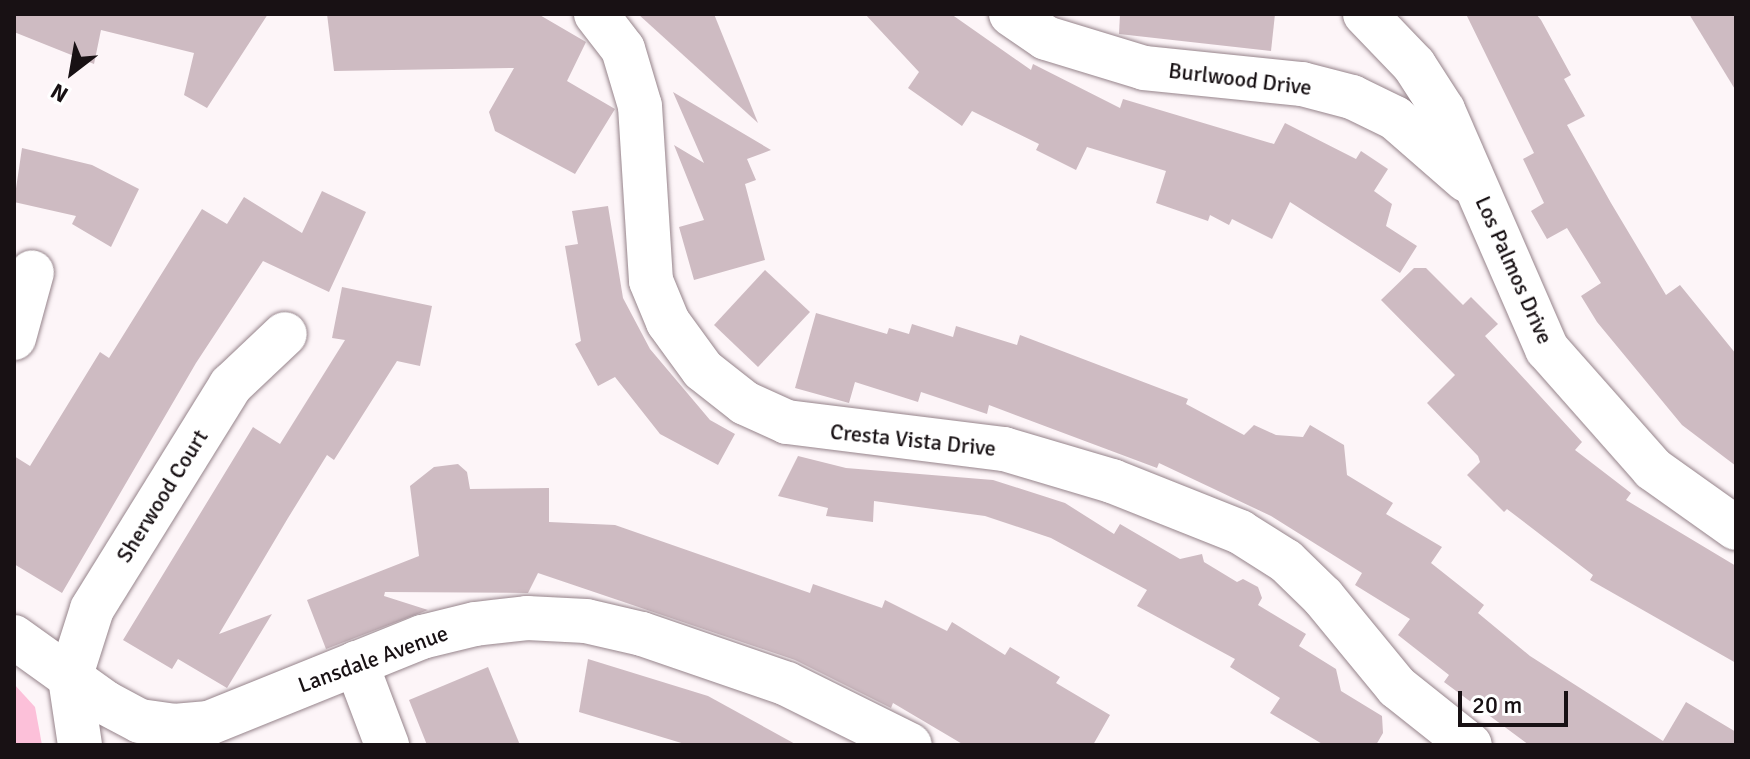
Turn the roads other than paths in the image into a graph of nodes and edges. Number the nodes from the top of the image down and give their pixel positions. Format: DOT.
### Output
graph roads {
  1 [pos="596,14"];
  2 [pos="1011,14"];
  3 [pos="1365,14"];
  4 [pos="1487,207"];
  5 [pos="32,272"];
  6 [pos="285,334"];
  7 [pos="14,338"];
  8 [pos="1736,528"];
  9 [pos="14,637"];
  10 [pos="356,663"];
  11 [pos="70,678"];
  12 [pos="80,745"];
  13 [pos="387,745"];
  14 [pos="910,745"];
  15 [pos="1470,745"];
  1 -- 15 [label="street, Cresta Vista Drive"];
  2 -- 4 [label="street, Burlwood Drive"];
  3 -- 4 [label="street, Los Palmos Drive"];
  4 -- 8 [label="street, Los Palmos Drive"];
  5 -- 7 [label="street"];
  6 -- 11 [label="street, Sherwood Court"];
  9 -- 11 [label="street, Lansdale Avenue"];
  10 -- 11 [label="street, Lansdale Avenue"];
  10 -- 13 [label="street"];
  10 -- 14 [label="street, Lansdale Avenue"];
  11 -- 12 [label="street"];
}
